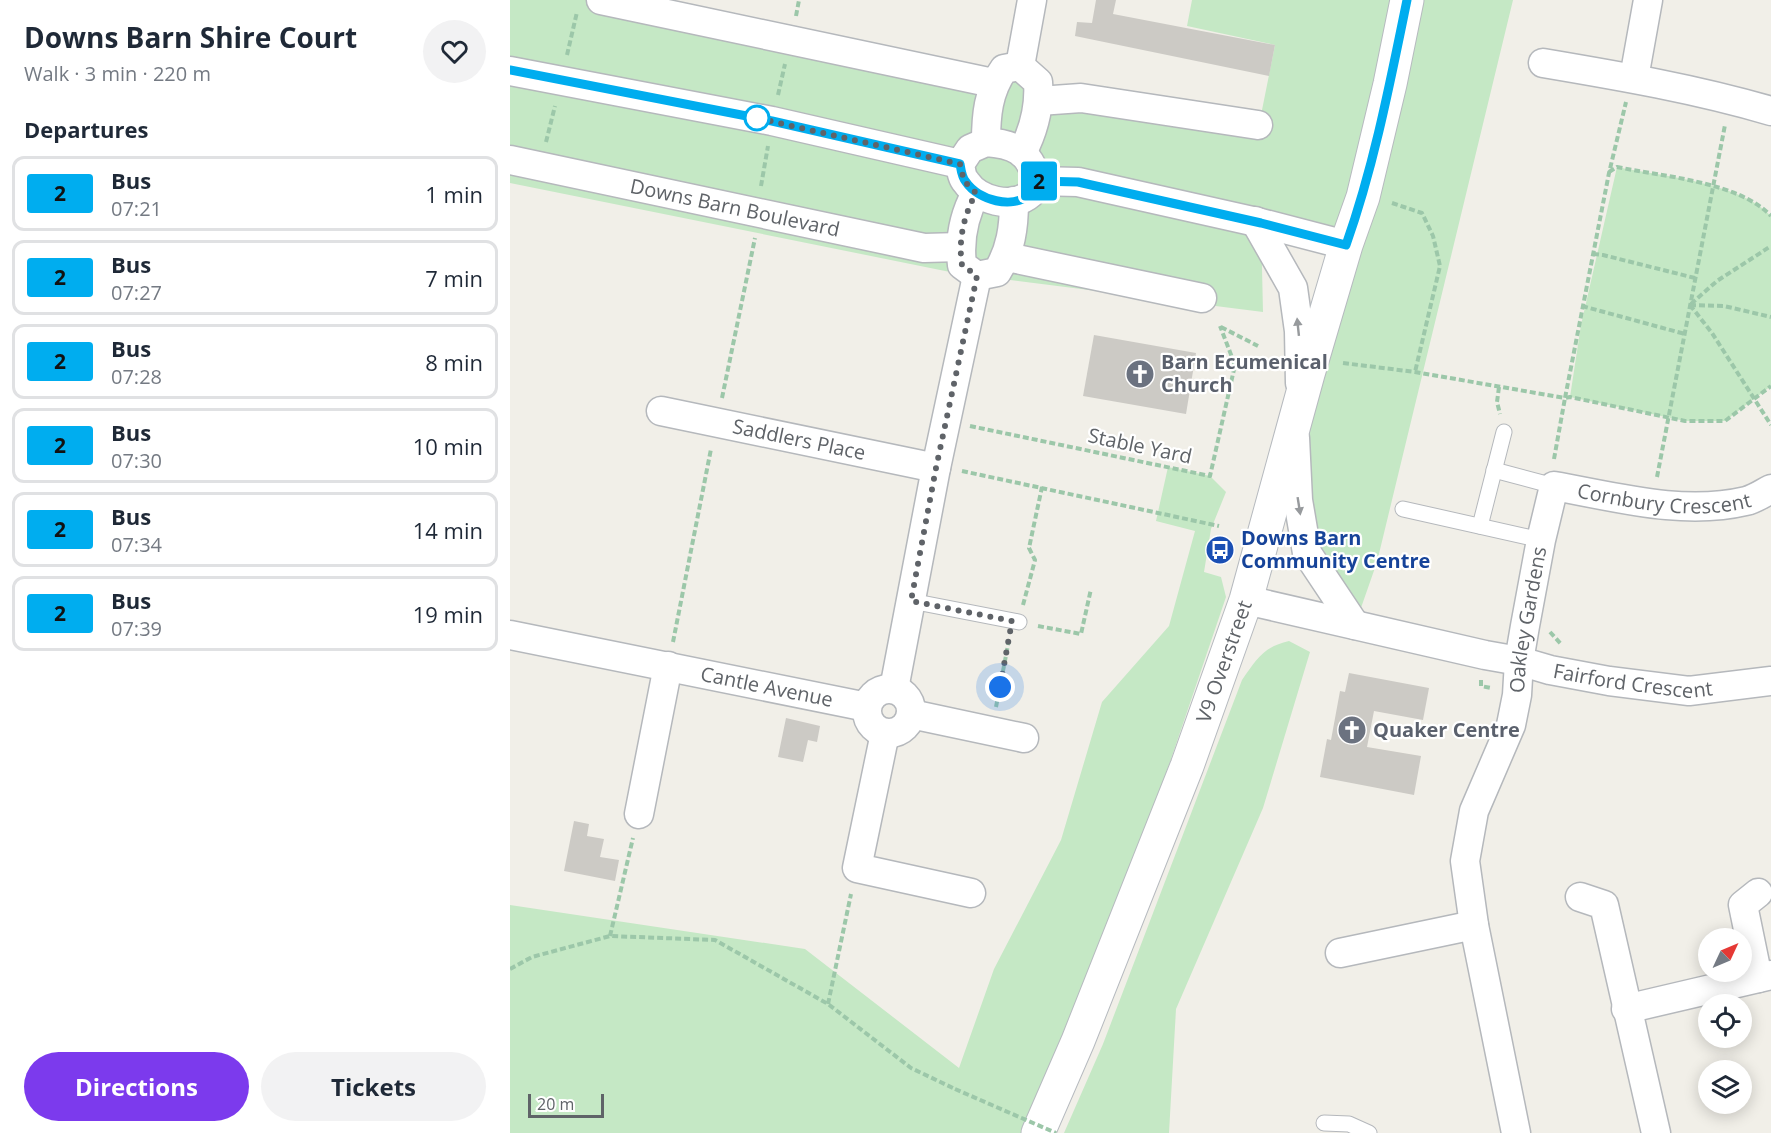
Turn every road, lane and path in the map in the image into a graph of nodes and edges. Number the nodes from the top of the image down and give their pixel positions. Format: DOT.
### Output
graph roads {
  1 [pos="602,0"];
  2 [pos="799,0"];
  3 [pos="1032,0"];
  4 [pos="1407,0"];
  5 [pos="1648,0"];
  6 [pos="687,9"];
  7 [pos="791,40"];
  8 [pos="1543,63"];
  9 [pos="1020,66"];
  10 [pos="510,70"];
  11 [pos="1634,78"];
  12 [pos="993,83"];
  13 [pos="1730,99"];
  14 [pos="1039,101"];
  15 [pos="1771,111"];
  16 [pos="772,121"];
  17 [pos="1258,125"];
  18 [pos="986,142"];
  19 [pos="1022,153"];
  20 [pos="510,160"];
  21 [pos="960,164"];
  22 [pos="1609,173"];
  23 [pos="1037,181"];
  24 [pos="1712,186"];
  25 [pos="976,193"];
  26 [pos="1363,197"];
  27 [pos="1014,201"];
  28 [pos="761,212"];
  29 [pos="1771,216"];
  30 [pos="1255,221"];
  31 [pos="1346,245"];
  32 [pos="1771,246"];
  33 [pos="960,247"];
  34 [pos="1593,254"];
  35 [pos="1007,257"];
  36 [pos="977,276"];
  37 [pos="1695,278"];
  38 [pos="1202,298"];
  39 [pos="1690,305"];
  40 [pos="1582,306"];
  41 [pos="1771,317"];
  42 [pos="1220,326"];
  43 [pos="1685,334"];
  44 [pos="1258,346"];
  45 [pos="1343,363"];
  46 [pos="1415,372"];
  47 [pos="1771,386"];
  48 [pos="1499,387"];
  49 [pos="1565,398"];
  50 [pos="1754,400"];
  51 [pos="661,411"];
  52 [pos="1297,416"];
  53 [pos="1670,418"];
  54 [pos="946,421"];
  55 [pos="717,423"];
  56 [pos="1771,425"];
  57 [pos="1504,432"];
  58 [pos="936,467"];
  59 [pos="1494,470"];
  60 [pos="1554,486"];
  61 [pos="1042,487"];
  62 [pos="1771,489"];
  63 [pos="1651,504"];
  64 [pos="1403,509"];
  65 [pos="1219,526"];
  66 [pos="1480,526"];
  67 [pos="1541,540"];
  68 [pos="1091,589"];
  69 [pos="1246,600"];
  70 [pos="911,601"];
  71 [pos="1016,621"];
  72 [pos="1355,625"];
  73 [pos="510,635"];
  74 [pos="1519,661"];
  75 [pos="668,666"];
  76 [pos="1771,681"];
  77 [pos="894,689"];
  78 [pos="867,707"];
  79 [pos="911,714"];
  80 [pos="991,731"];
  81 [pos="885,733"];
  82 [pos="1024,738"];
  83 [pos="639,814"];
  84 [pos="857,868"];
  85 [pos="971,893"];
  86 [pos="1758,893"];
  87 [pos="1580,897"];
  88 [pos="1474,925"];
  89 [pos="610,936"];
  90 [pos="1340,953"];
  91 [pos="510,969"];
  92 [pos="1765,977"];
  93 [pos="828,1004"];
  94 [pos="1626,1009"];
  95 [pos="1324,1123"];
  96 [pos="1038,1133"];
  97 [pos="1056,1133"];
  98 [pos="1369,1133"];
  99 [pos="1516,1133"];
  100 [pos="1656,1133"];
  1 -- 6 [label="street"];
  2 -- 7 [label="path"];
  3 -- 9 [label="street"];
  4 -- 26 [label="street, V9 Overstreet"];
  5 -- 11 [label="street"];
  6 -- 7 [label="street"];
  7 -- 12 [label="street"];
  7 -- 16 [label="path"];
  8 -- 11 [label="street"];
  9 -- 12 [label="street"];
  9 -- 14 [label="street"];
  10 -- 16 [label="street"];
  11 -- 13 [label="street"];
  11 -- 22 [label="path"];
  12 -- 18 [label="street"];
  13 -- 15 [label="street"];
  13 -- 24 [label="path"];
  14 -- 17 [label="street"];
  14 -- 19 [label="street"];
  16 -- 21 [label="street"];
  16 -- 28 [label="path"];
  18 -- 19 [label="street"];
  18 -- 21 [label="street"];
  19 -- 23 [label="street"];
  20 -- 28 [label="street, Downs Barn Boulevard"];
  21 -- 25 [label="street"];
  22 -- 24 [label="path"];
  22 -- 34 [label="path"];
  23 -- 27 [label="street"];
  23 -- 30 [label="street"];
  24 -- 29 [label="path"];
  24 -- 37 [label="path"];
  25 -- 27 [label="street"];
  25 -- 33 [label="street"];
  26 -- 31 [label="street, V9 Overstreet"];
  26 -- 46 [label="path"];
  27 -- 35 [label="street"];
  28 -- 33 [label="street, Downs Barn Boulevard"];
  28 -- 55 [label="path"];
  30 -- 31 [label="street"];
  52 -- 30 [label="street, one-way"];
  31 -- 52 [label="street, V9 Overstreet"];
  32 -- 39 [label="path"];
  33 -- 36 [label="street"];
  34 -- 37 [label="path"];
  34 -- 40 [label="path"];
  35 -- 36 [label="street"];
  35 -- 38 [label="street"];
  36 -- 54 [label="street"];
  37 -- 39 [label="path"];
  38 -- 42 [label="path"];
  39 -- 41 [label="path"];
  39 -- 43 [label="path"];
  39 -- 50 [label="path"];
  40 -- 43 [label="path"];
  40 -- 49 [label="path"];
  42 -- 44 [label="path"];
  42 -- 54 [label="path, Stable Yard"];
  43 -- 53 [label="path"];
  45 -- 46 [label="path"];
  46 -- 48 [label="path"];
  47 -- 50 [label="path"];
  48 -- 49 [label="path"];
  48 -- 57 [label="path"];
  49 -- 53 [label="path"];
  49 -- 60 [label="path"];
  50 -- 53 [label="path"];
  50 -- 56 [label="path"];
  51 -- 55 [label="street, Saddlers Place"];
  52 -- 69 [label="street, V9 Overstreet"];
  52 -- 72 [label="street, one-way"];
  53 -- 63 [label="path"];
  54 -- 58 [label="street"];
  55 -- 58 [label="street, Saddlers Place"];
  55 -- 75 [label="path"];
  57 -- 59 [label="lane"];
  58 -- 61 [label="path"];
  58 -- 70 [label="street"];
  59 -- 60 [label="lane"];
  59 -- 66 [label="lane"];
  60 -- 63 [label="street, Cornbury Crescent"];
  60 -- 67 [label="street, Oakley Gardens"];
  61 -- 65 [label="path"];
  61 -- 71 [label="path"];
  62 -- 63 [label="street, Cornbury Crescent"];
  64 -- 66 [label="lane"];
  66 -- 67 [label="lane"];
  67 -- 74 [label="street, Oakley Gardens"];
  68 -- 71 [label="path"];
  69 -- 72 [label="street, Fairford Crescent"];
  69 -- 96 [label="street, V9 Overstreet"];
  70 -- 71 [label="lane"];
  70 -- 77 [label="street"];
  71 -- 80 [label="path"];
  72 -- 74 [label="street, Fairford Crescent"];
  73 -- 75 [label="street, Cantle Avenue"];
  74 -- 76 [label="street, Fairford Crescent"];
  74 -- 88 [label="street, Oakley Gardens"];
  75 -- 78 [label="street, Cantle Avenue"];
  75 -- 83 [label="street"];
  77 -- 78 [label="street"];
  77 -- 79 [label="street"];
  78 -- 81 [label="street"];
  79 -- 80 [label="street"];
  79 -- 81 [label="street"];
  80 -- 82 [label="street"];
  81 -- 84 [label="street"];
  83 -- 89 [label="path"];
  84 -- 85 [label="street"];
  84 -- 93 [label="path"];
  86 -- 92 [label="street"];
  87 -- 94 [label="street"];
  88 -- 90 [label="street"];
  88 -- 99 [label="street, Oakley Gardens"];
  89 -- 91 [label="path"];
  89 -- 93 [label="path"];
  92 -- 94 [label="street"];
  93 -- 97 [label="path, bridge"];
  94 -- 100 [label="street"];
  95 -- 98 [label="lane"];
}
